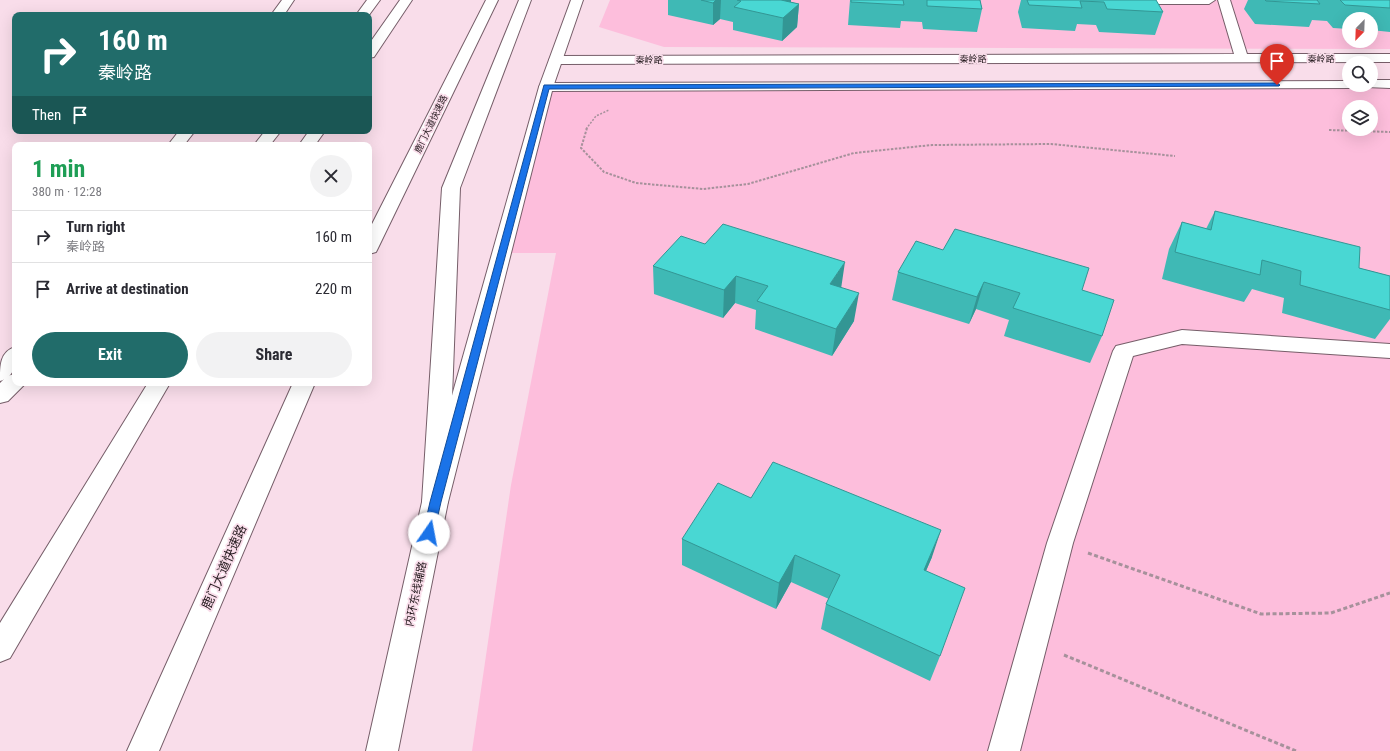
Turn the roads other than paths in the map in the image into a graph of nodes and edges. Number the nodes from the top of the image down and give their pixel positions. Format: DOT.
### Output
graph roads {
  1 [pos="288,0"];
  2 [pos="374,0"];
  3 [pos="406,0"];
  4 [pos="492,0"];
  5 [pos="525,0"];
  6 [pos="577,0"];
  7 [pos="1149,0"];
  8 [pos="1209,0"];
  9 [pos="1224,0"];
  10 [pos="279,12"];
  11 [pos="364,12"];
  12 [pos="372,50"];
  13 [pos="1390,58"];
  14 [pos="1242,59"];
  15 [pos="556,60"];
  16 [pos="1342,84"];
  17 [pos="1378,84"];
  18 [pos="1390,84"];
  19 [pos="546,87"];
  20 [pos="185,134"];
  21 [pos="271,134"];
  22 [pos="178,142"];
  23 [pos="264,142"];
  24 [pos="372,242"];
  25 [pos="1390,351"];
  26 [pos="12,358"];
  27 [pos="0,373"];
  28 [pos="12,385"];
  29 [pos="157,386"];
  30 [pos="303,386"];
  31 [pos="0,395"];
  32 [pos="435,502"];
  33 [pos="0,649"];
  34 [pos="143,751"];
  35 [pos="382,751"];
  36 [pos="1004,751"];
  1 -- 10 [label="main road"];
  2 -- 11 [label="main road"];
  3 -- 12 [label="main road"];
  4 -- 24 [label="main road, 鹿门大道快速路"];
  5 -- 32 [label="main road"];
  6 -- 15 [label="main road, 内环东线辅路"];
  7 -- 8 [label="main road"];
  9 -- 14 [label="main road"];
  13 -- 14 [label="main road, 秦岭路"];
  14 -- 15 [label="main road, 秦岭路"];
  15 -- 19 [label="main road, 内环东线辅路"];
  16 -- 19 [label="main road"];
  17 -- 18 [label="main road"];
  19 -- 32 [label="main road, 内环东线辅路"];
  20 -- 22 [label="main road"];
  21 -- 23 [label="main road"];
  25 -- 36 [label="main road"];
  26 -- 27 [label="main road"];
  28 -- 31 [label="main road"];
  29 -- 33 [label="main road"];
  30 -- 34 [label="main road, 鹿门大道快速路"];
  32 -- 35 [label="main road, 内环东线辅路"];
}
